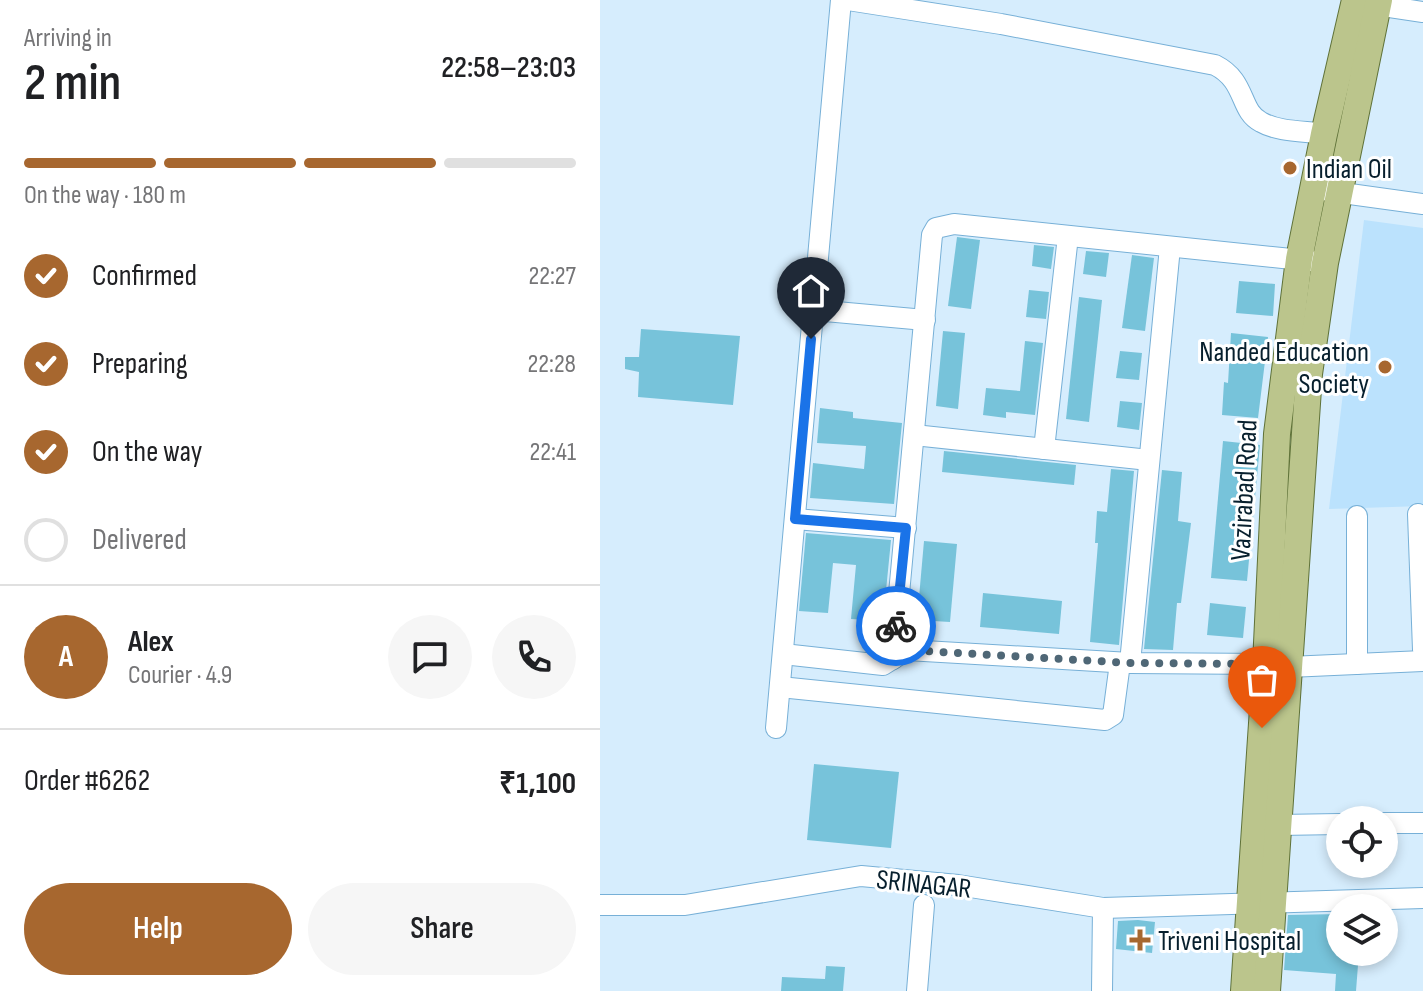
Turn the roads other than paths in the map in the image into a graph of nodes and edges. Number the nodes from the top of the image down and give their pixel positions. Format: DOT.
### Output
graph roads {
  1 [pos="841,0"];
  2 [pos="848,0"];
  3 [pos="1362,1"];
  4 [pos="1423,12"];
  5 [pos="1324,134"];
  6 [pos="1312,188"];
  7 [pos="1339,192"];
  8 [pos="1423,204"];
  9 [pos="1068,236"];
  10 [pos="1170,247"];
  11 [pos="1299,259"];
  12 [pos="1325,263"];
  13 [pos="814,310"];
  14 [pos="925,320"];
  15 [pos="914,435"];
  16 [pos="1044,449"];
  17 [pos="1149,460"];
  18 [pos="1418,514"];
  19 [pos="1357,516"];
  20 [pos="795,519"];
  21 [pos="906,528"];
  22 [pos="1423,650"];
  23 [pos="783,654"];
  24 [pos="893,659"];
  25 [pos="1423,661"];
  26 [pos="1125,663"];
  27 [pos="1357,664"];
  28 [pos="1277,666"];
  29 [pos="780,687"];
  30 [pos="776,728"];
  31 [pos="1398,823"];
  32 [pos="1423,823"];
  33 [pos="1326,824"];
  34 [pos="1279,825"];
  35 [pos="1423,898"];
  36 [pos="1261,904"];
  37 [pos="600,905"];
  38 [pos="924,905"];
  39 [pos="1103,908"];
  40 [pos="917,991"];
  41 [pos="1102,991"];
  42 [pos="1244,991"];
  43 [pos="1267,991"];
  1 -- 13 [label="street"];
  2 -- 5 [label="street"];
  3 -- 4 [label="street"];
  3 -- 5 [label="main road, Vazirabad Road"];
  3 -- 7 [label="main road, Vazirabad Road"];
  5 -- 6 [label="main road, Vazirabad Road"];
  6 -- 7 [label="street"];
  6 -- 11 [label="main road, Vazirabad Road"];
  7 -- 8 [label="street"];
  7 -- 12 [label="main road, Vazirabad Road"];
  9 -- 10 [label="street"];
  9 -- 14 [label="street"];
  9 -- 16 [label="street"];
  10 -- 11 [label="street"];
  10 -- 17 [label="street"];
  11 -- 12 [label="street"];
  11 -- 28 [label="main road, Vazirabad Road"];
  12 -- 28 [label="main road, Vazirabad Road"];
  13 -- 14 [label="street"];
  13 -- 20 [label="street"];
  14 -- 15 [label="street"];
  15 -- 16 [label="street"];
  15 -- 21 [label="street"];
  16 -- 17 [label="street"];
  17 -- 26 [label="street"];
  18 -- 22 [label="street"];
  19 -- 27 [label="street"];
  20 -- 21 [label="street"];
  20 -- 23 [label="street"];
  21 -- 24 [label="street"];
  23 -- 24 [label="street"];
  23 -- 29 [label="street"];
  24 -- 26 [label="street"];
  25 -- 27 [label="street"];
  26 -- 28 [label="street"];
  26 -- 29 [label="street"];
  27 -- 28 [label="street"];
  28 -- 34 [label="main road, Vazirabad Road"];
  28 -- 36 [label="main road, Vazirabad Road"];
  29 -- 30 [label="street"];
  31 -- 32 [label="street"];
  33 -- 34 [label="street"];
  34 -- 36 [label="main road, Vazirabad Road"];
  35 -- 36 [label="street, SRINAGAR"];
  36 -- 39 [label="street, SRINAGAR"];
  36 -- 42 [label="main road, Vazirabad Road"];
  36 -- 43 [label="main road, Vazirabad Road"];
  37 -- 39 [label="street, SRINAGAR"];
  38 -- 40 [label="street"];
  39 -- 41 [label="street"];
}
